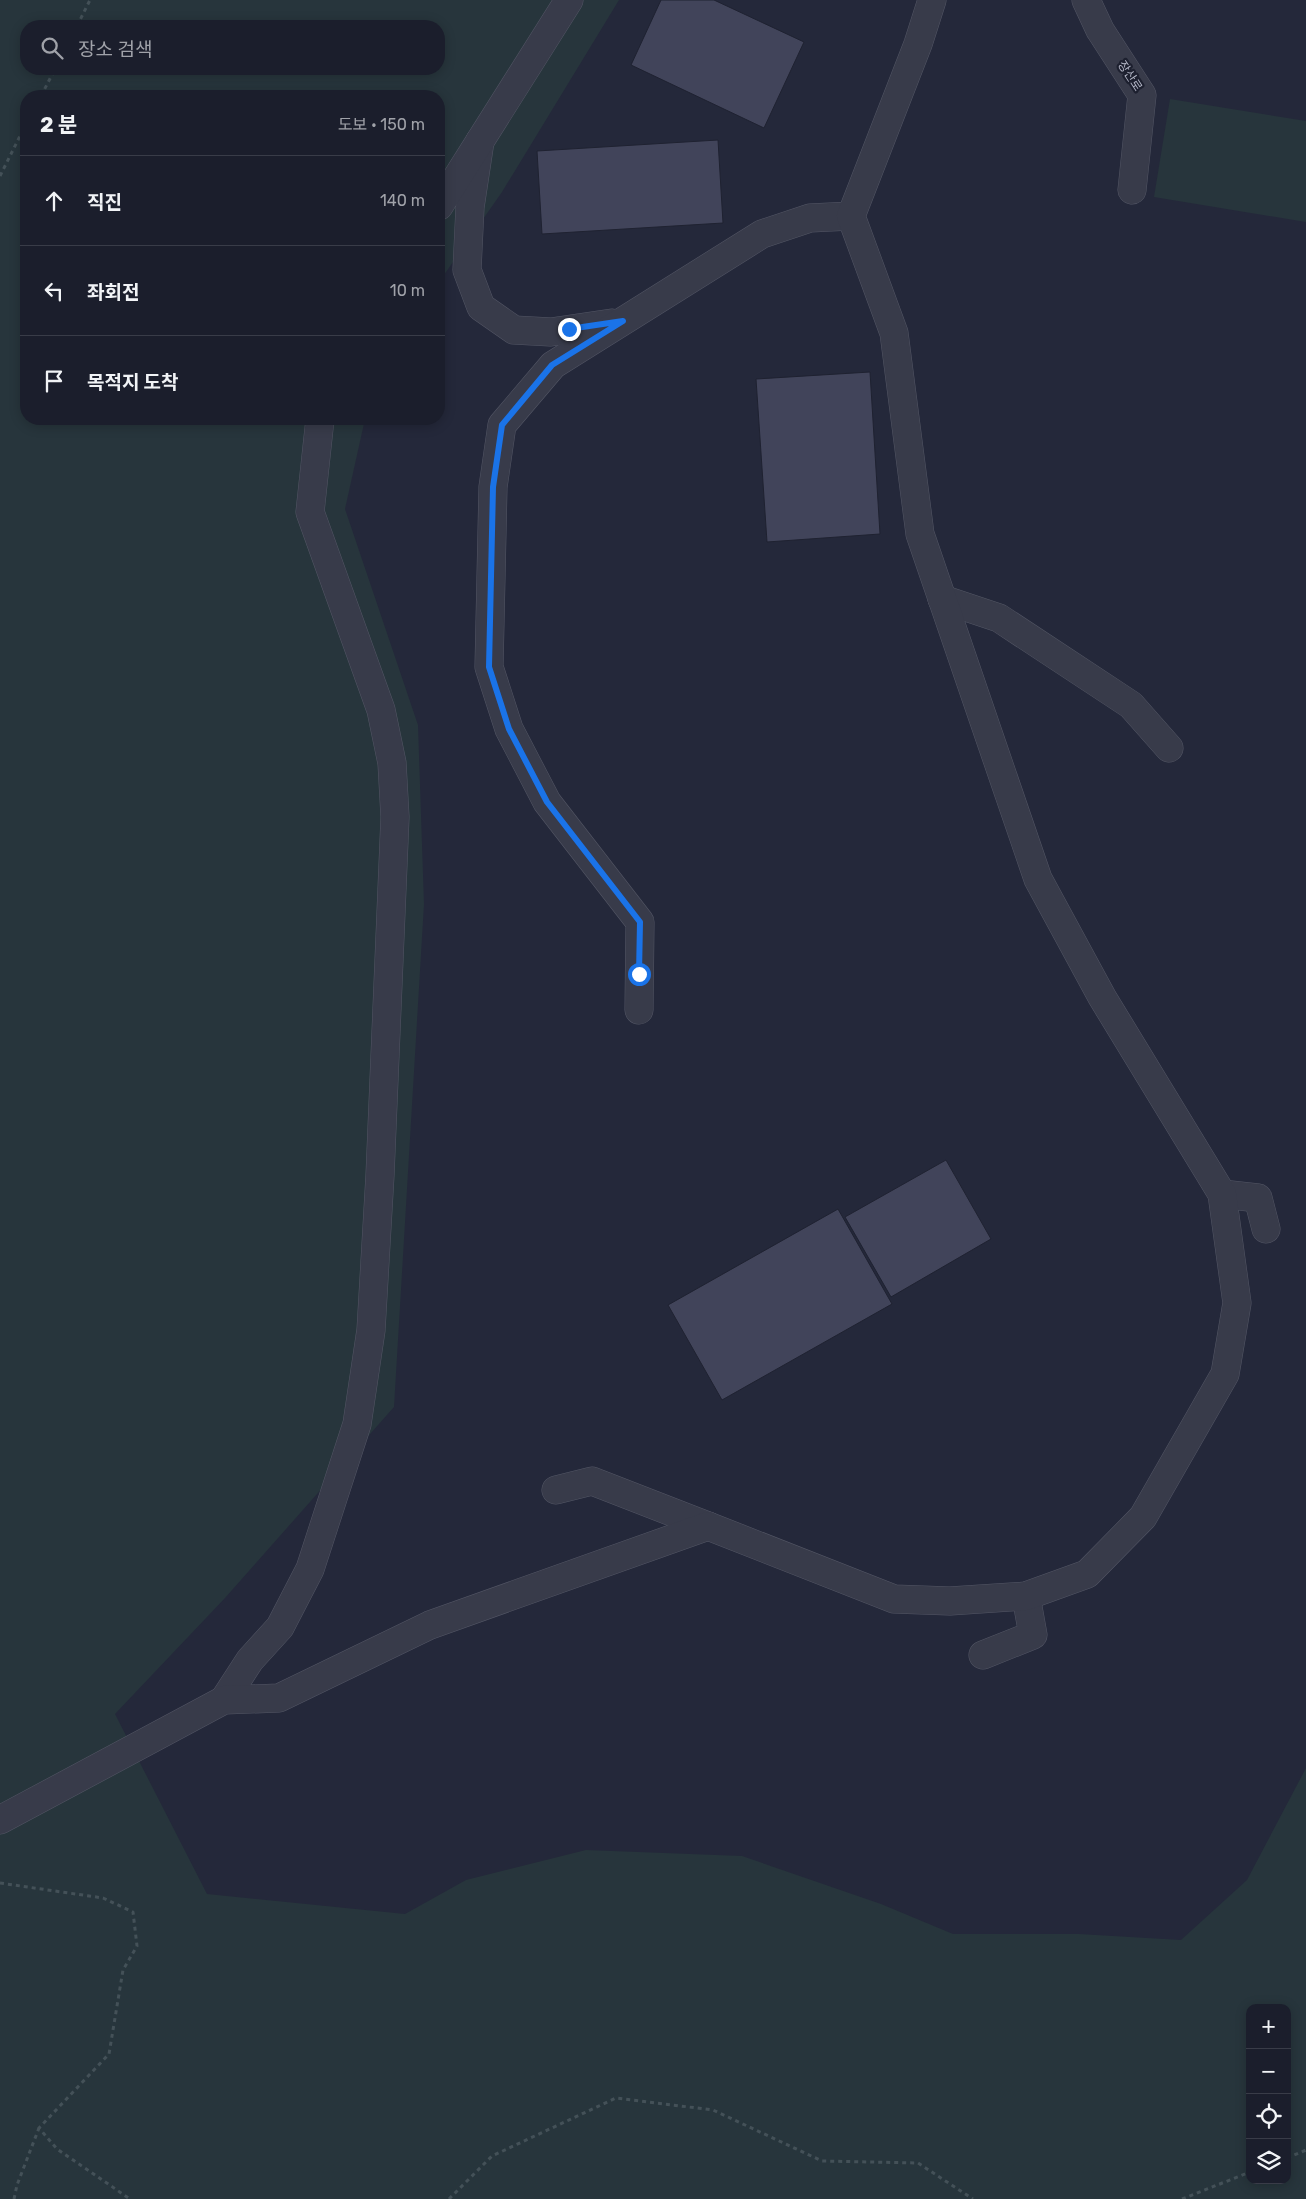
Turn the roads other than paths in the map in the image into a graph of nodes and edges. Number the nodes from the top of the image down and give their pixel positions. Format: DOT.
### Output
graph roads {
  1 [pos="569,0"];
  2 [pos="932,0"];
  3 [pos="1086,0"];
  4 [pos="480,141"];
  5 [pos="1132,190"];
  6 [pos="445,196"];
  7 [pos="851,216"];
  8 [pos="623,321"];
  9 [pos="319,425"];
  10 [pos="942,599"];
  11 [pos="1169,748"];
  12 [pos="639,1010"];
  13 [pos="1222,1194"];
  14 [pos="1266,1229"];
  15 [pos="556,1490"];
  16 [pos="708,1526"];
  17 [pos="1026,1596"];
  18 [pos="983,1655"];
  19 [pos="224,1700"];
  20 [pos="0,1820"];
  1 -- 4 [label="lane"];
  2 -- 7 [label="lane"];
  3 -- 5 [label="lane, 장산로"];
  4 -- 6 [label="lane"];
  4 -- 8 [label="lane"];
  7 -- 8 [label="lane"];
  7 -- 10 [label="lane"];
  8 -- 12 [label="lane"];
  9 -- 19 [label="lane"];
  10 -- 11 [label="lane"];
  10 -- 13 [label="lane"];
  13 -- 14 [label="lane"];
  13 -- 17 [label="lane"];
  15 -- 16 [label="lane"];
  16 -- 17 [label="lane"];
  16 -- 19 [label="lane"];
  17 -- 18 [label="lane"];
  19 -- 20 [label="lane"];
}
